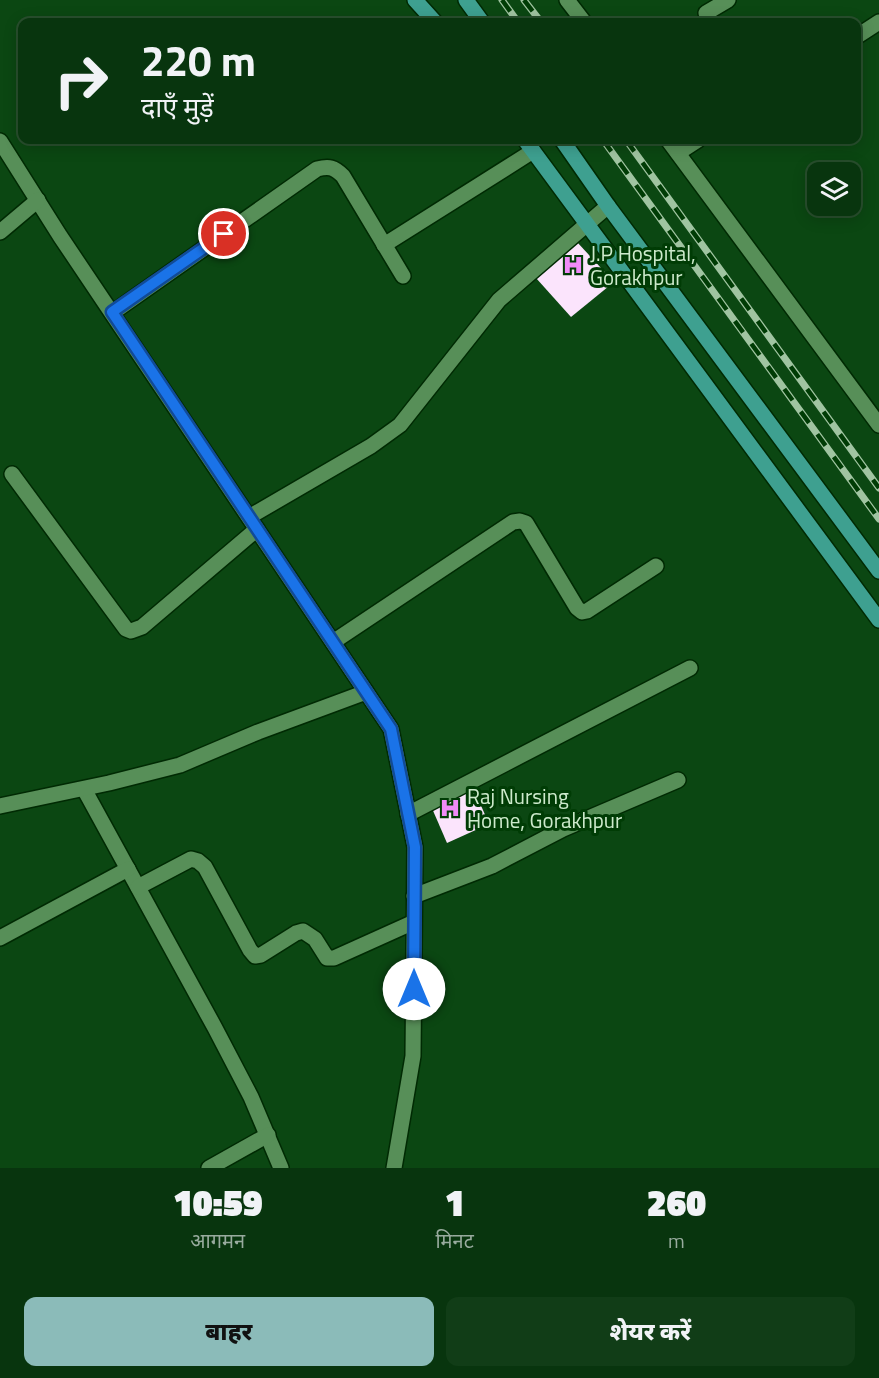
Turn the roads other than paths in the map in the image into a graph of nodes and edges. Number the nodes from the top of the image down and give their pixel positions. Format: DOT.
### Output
graph roads {
  1 [pos="415,0"];
  2 [pos="567,0"];
  3 [pos="728,0"];
  4 [pos="431,18"];
  5 [pos="581,18"];
  6 [pos="709,18"];
  7 [pos="879,22"];
  8 [pos="861,34"];
  9 [pos="0,141"];
  10 [pos="565,144"];
  11 [pos="672,144"];
  12 [pos="692,144"];
  13 [pos="529,145"];
  14 [pos="678,153"];
  15 [pos="38,200"];
  16 [pos="608,206"];
  17 [pos="587,224"];
  18 [pos="0,232"];
  19 [pos="384,245"];
  20 [pos="403,276"];
  21 [pos="112,312"];
  22 [pos="879,425"];
  23 [pos="12,474"];
  24 [pos="253,523"];
  25 [pos="656,566"];
  26 [pos="879,572"];
  27 [pos="879,620"];
  28 [pos="333,642"];
  29 [pos="690,668"];
  30 [pos="366,692"];
  31 [pos="678,780"];
  32 [pos="84,789"];
  33 [pos="0,806"];
  34 [pos="408,814"];
  35 [pos="128,869"];
  36 [pos="138,887"];
  37 [pos="414,896"];
  38 [pos="414,922"];
  39 [pos="0,938"];
  40 [pos="268,1135"];
  41 [pos="209,1168"];
  42 [pos="281,1168"];
  43 [pos="394,1168"];
  1 -- 4 [label="main road"];
  2 -- 5 [label="street"];
  3 -- 6 [label="street"];
  7 -- 8 [label="street"];
  9 -- 15 [label="street"];
  10 -- 16 [label="main road"];
  11 -- 14 [label="street"];
  12 -- 14 [label="street"];
  13 -- 17 [label="main road"];
  13 -- 19 [label="street"];
  14 -- 22 [label="street"];
  15 -- 18 [label="street"];
  15 -- 21 [label="street"];
  16 -- 17 [label="street"];
  16 -- 26 [label="main road"];
  17 -- 24 [label="street"];
  17 -- 27 [label="main road"];
  19 -- 20 [label="street"];
  19 -- 21 [label="street"];
  21 -- 24 [label="street"];
  23 -- 24 [label="street"];
  24 -- 28 [label="street"];
  25 -- 28 [label="street"];
  28 -- 30 [label="street"];
  29 -- 34 [label="street"];
  30 -- 32 [label="street"];
  30 -- 34 [label="street"];
  31 -- 37 [label="street"];
  32 -- 33 [label="street"];
  32 -- 35 [label="street"];
  34 -- 37 [label="street"];
  35 -- 36 [label="street"];
  35 -- 39 [label="street"];
  36 -- 38 [label="street"];
  36 -- 40 [label="street"];
  37 -- 38 [label="street"];
  38 -- 43 [label="street"];
  40 -- 41 [label="street"];
  40 -- 42 [label="street"];
}
